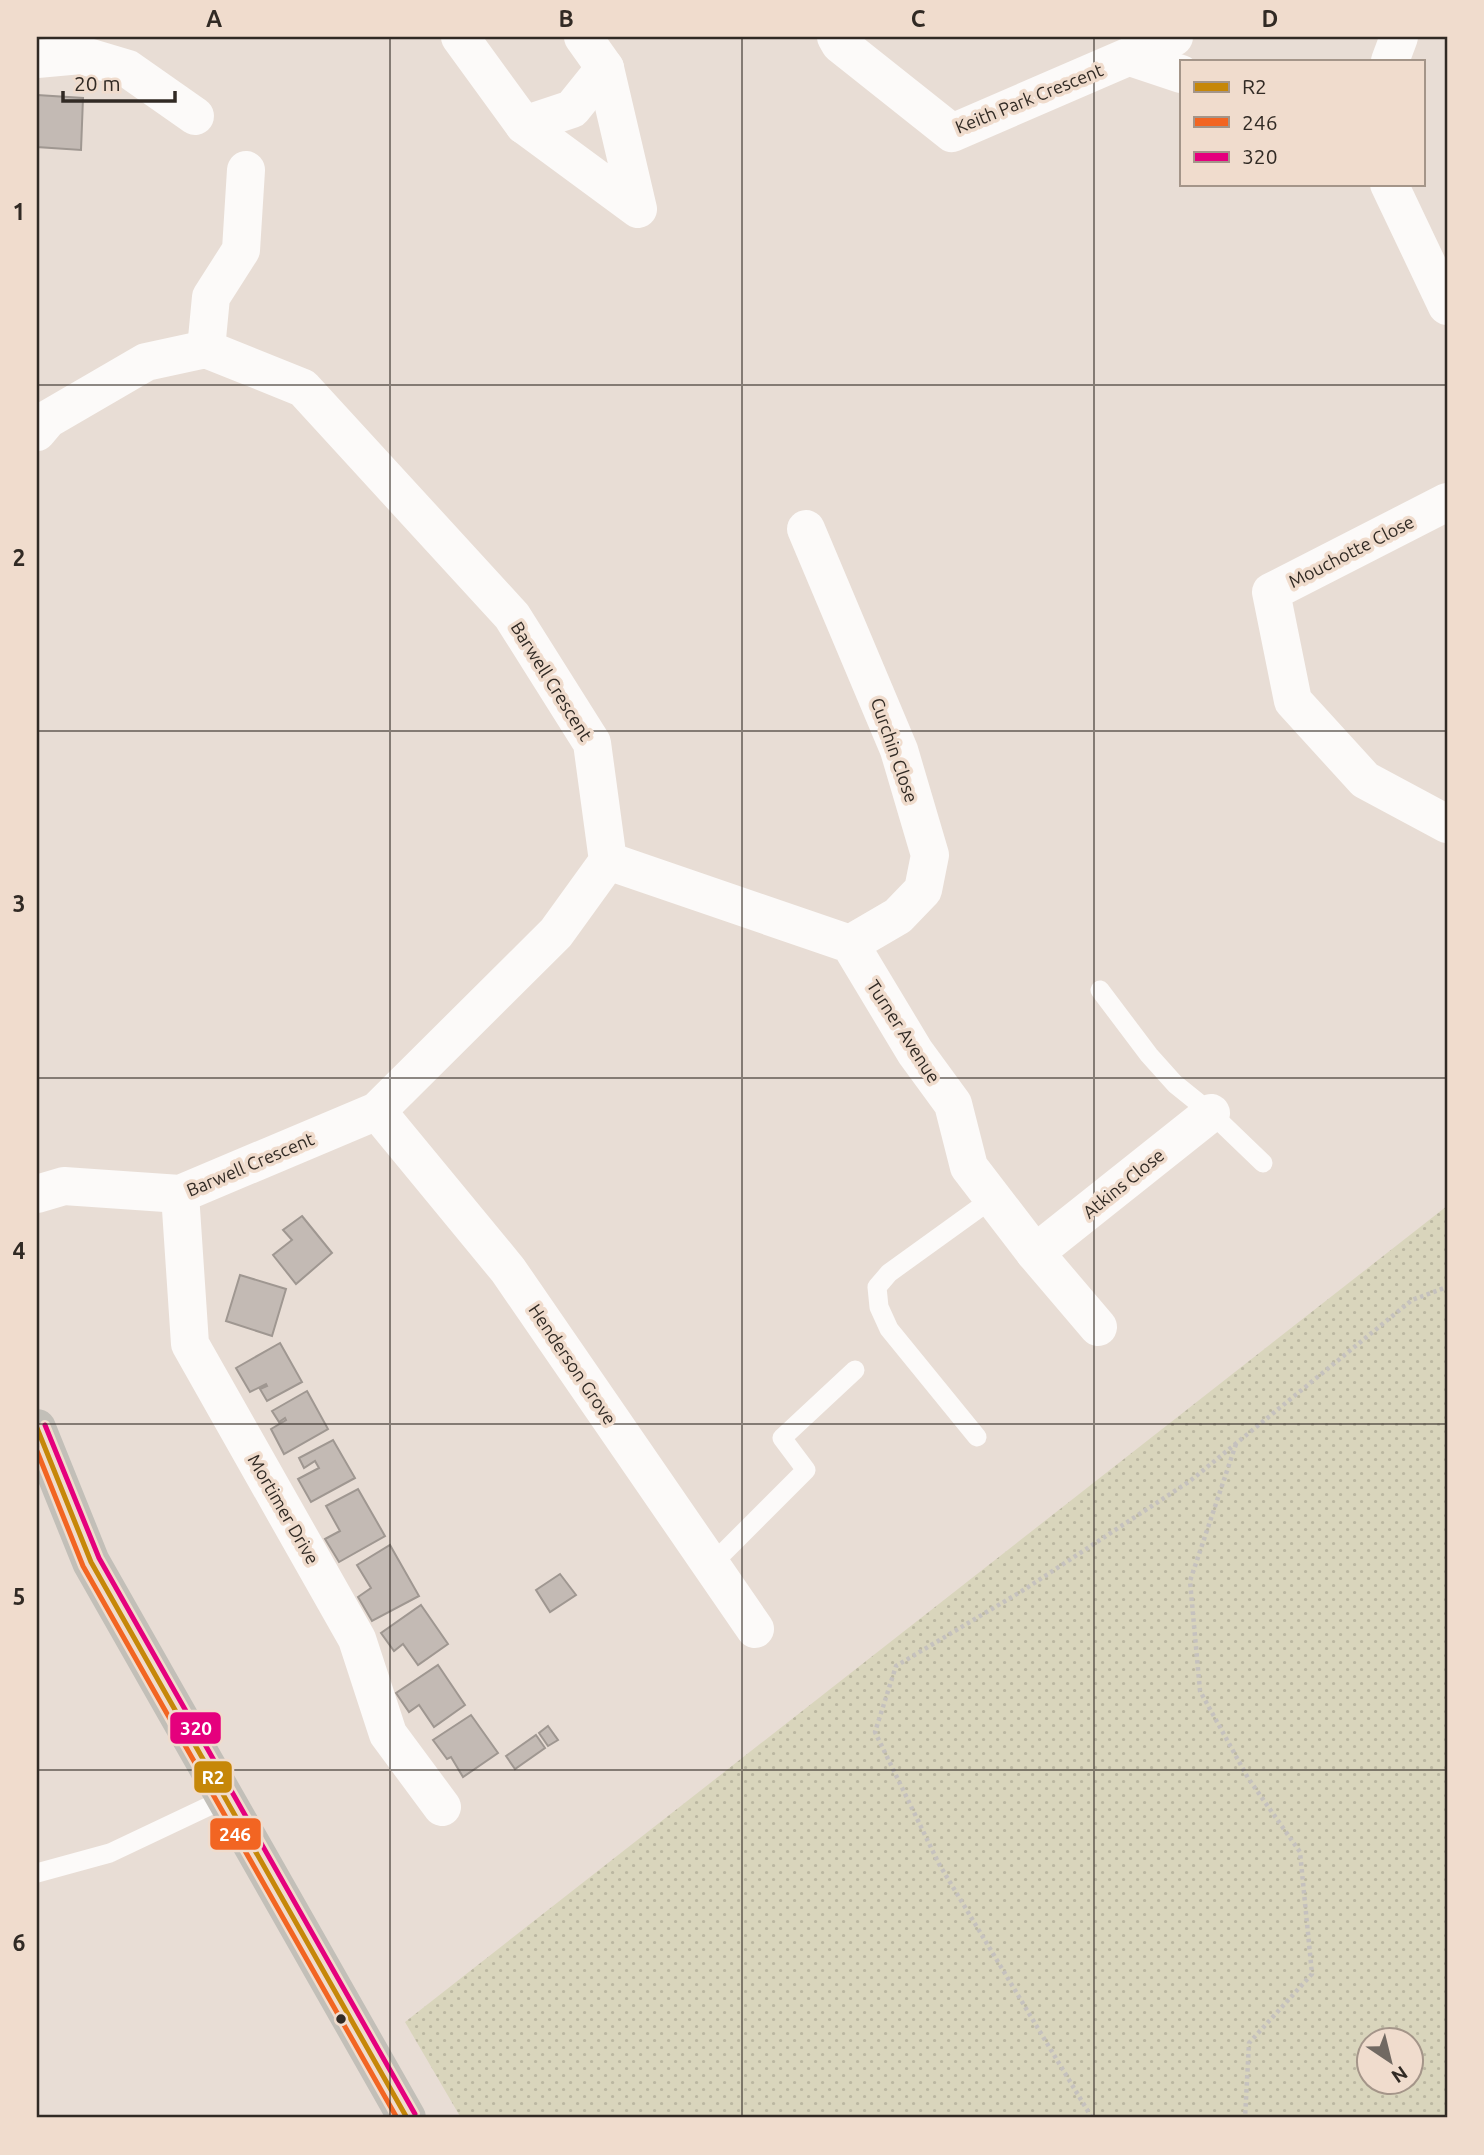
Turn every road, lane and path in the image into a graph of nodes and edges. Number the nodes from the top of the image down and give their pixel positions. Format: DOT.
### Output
graph roads {
  1 [pos="460,37"];
  2 [pos="583,37"];
  3 [pos="836,37"];
  4 [pos="1174,37"];
  5 [pos="1399,37"];
  6 [pos="1130,57"];
  7 [pos="37,59"];
  8 [pos="1390,60"];
  9 [pos="605,68"];
  10 [pos="1180,74"];
  11 [pos="195,116"];
  12 [pos="524,125"];
  13 [pos="246,170"];
  14 [pos="1389,186"];
  15 [pos="1447,306"];
  16 [pos="206,349"];
  17 [pos="37,432"];
  18 [pos="1447,502"];
  19 [pos="806,529"];
  20 [pos="1447,824"];
  21 [pos="608,861"];
  22 [pos="850,944"];
  23 [pos="1100,990"];
  24 [pos="377,1111"];
  25 [pos="1211,1113"];
  26 [pos="1263,1163"];
  27 [pos="37,1194"];
  28 [pos="180,1194"];
  29 [pos="993,1198"];
  30 [pos="1035,1253"];
  31 [pos="1447,1287"];
  32 [pos="1098,1327"];
  33 [pos="855,1370"];
  34 [pos="37,1428"];
  35 [pos="977,1437"];
  36 [pos="1237,1443"];
  37 [pos="711,1565"];
  38 [pos="755,1629"];
  39 [pos="224,1798"];
  40 [pos="442,1807"];
  41 [pos="37,1873"];
  42 [pos="408,2118"];
  43 [pos="1092,2118"];
  44 [pos="1245,2118"];
  1 -- 12 [label="street"];
  2 -- 9 [label="street"];
  3 -- 6 [label="street, Keith Park Crescent"];
  4 -- 6 [label="street, Keith Park Crescent"];
  5 -- 8 [label="street"];
  6 -- 10 [label="street"];
  7 -- 11 [label="street"];
  9 -- 12 [label="street"];
  9 -- 12 [label="street"];
  13 -- 16 [label="street"];
  14 -- 15 [label="street"];
  16 -- 17 [label="street"];
  16 -- 21 [label="street, Barwell Crescent"];
  18 -- 20 [label="street, Mouchotte Close"];
  19 -- 22 [label="street, Curchin Close"];
  21 -- 22 [label="street"];
  21 -- 24 [label="street, Barwell Crescent"];
  22 -- 29 [label="street, Turner Avenue"];
  23 -- 25 [label="lane"];
  24 -- 28 [label="street, Barwell Crescent"];
  24 -- 37 [label="street, Henderson Grove"];
  25 -- 26 [label="lane"];
  25 -- 30 [label="street, Atkins Close"];
  27 -- 28 [label="street, Barwell Crescent"];
  28 -- 40 [label="street, Mortimer Drive"];
  29 -- 30 [label="street, Turner Avenue"];
  29 -- 35 [label="lane"];
  30 -- 32 [label="street, Turner Avenue"];
  31 -- 36 [label="path"];
  33 -- 37 [label="lane"];
  34 -- 39 [label="main road"];
  36 -- 43 [label="path"];
  36 -- 44 [label="path"];
  37 -- 38 [label="street, Henderson Grove"];
  39 -- 41 [label="lane"];
  39 -- 42 [label="main road"];
}
